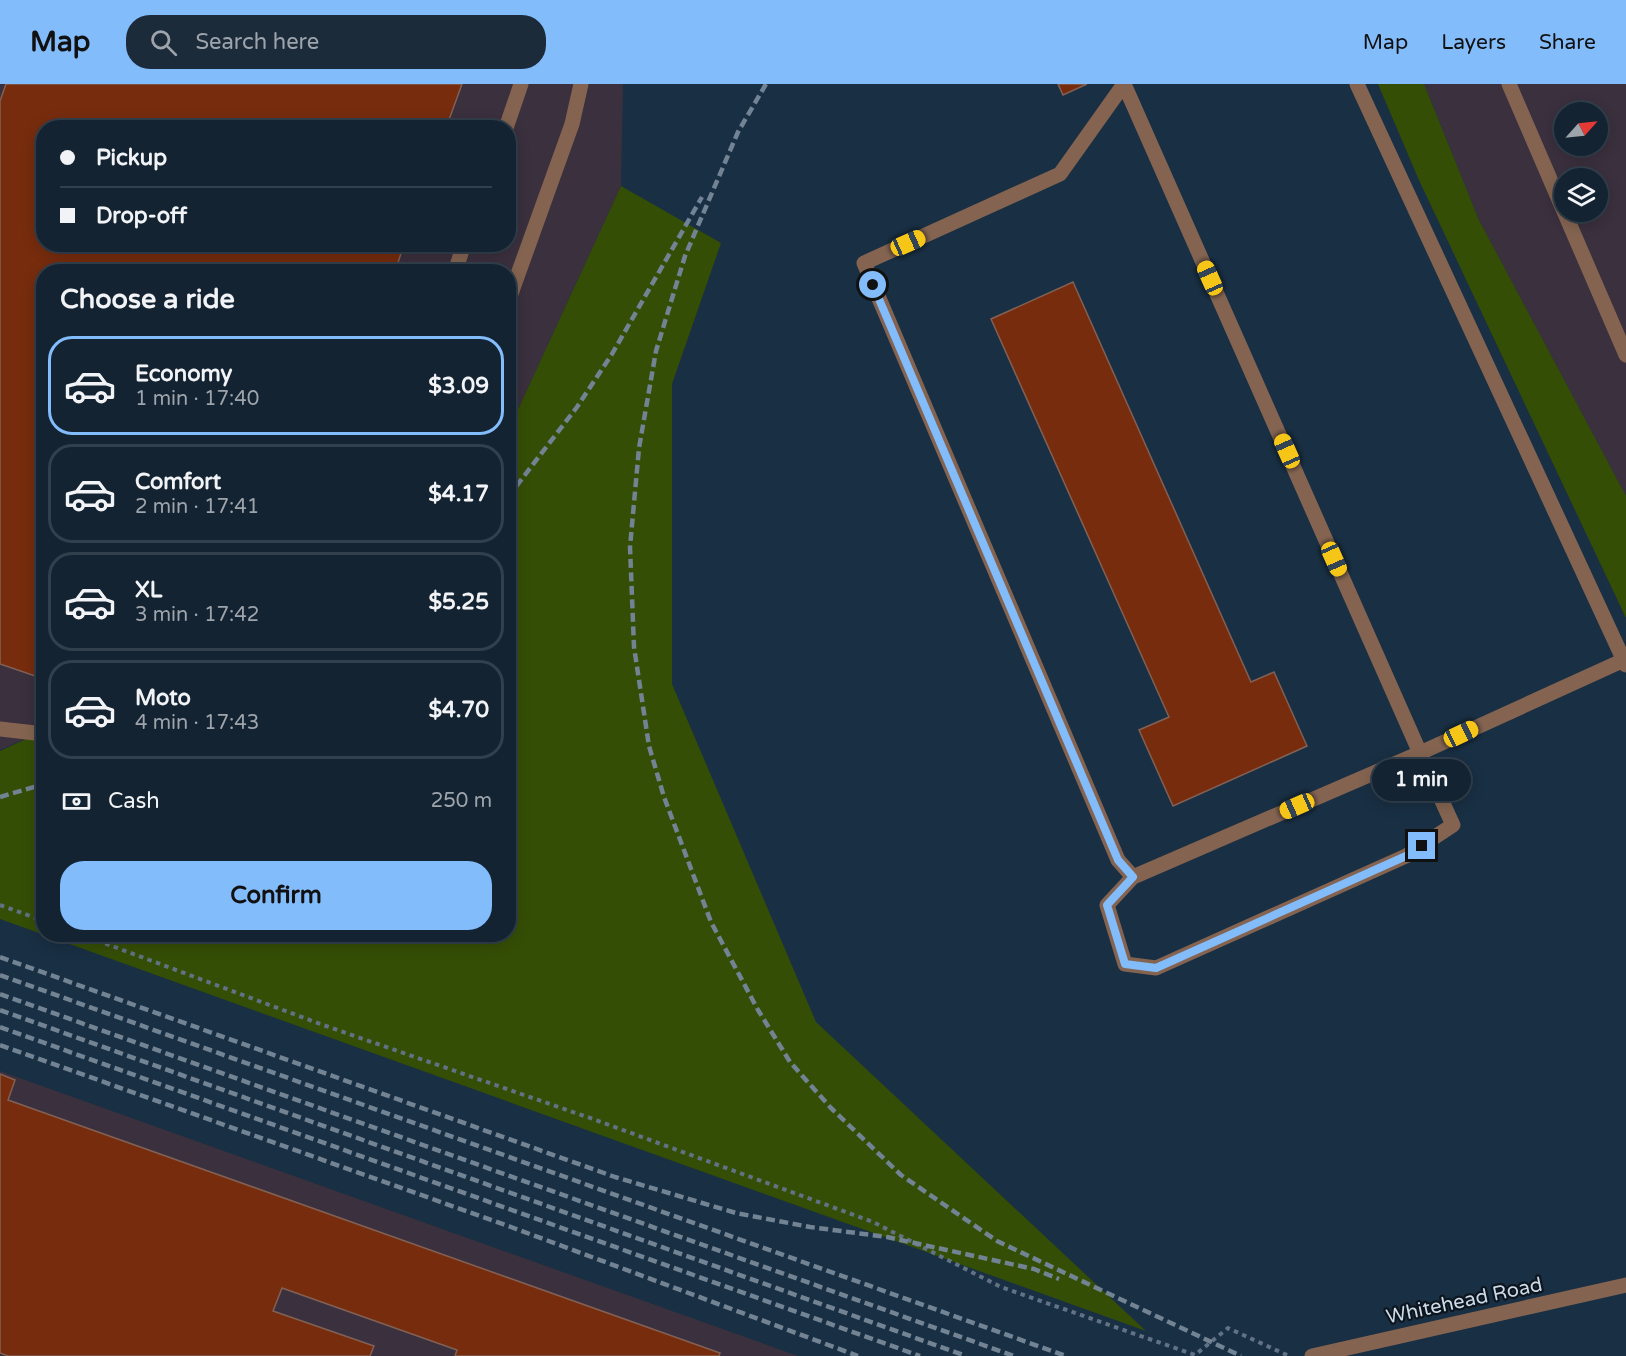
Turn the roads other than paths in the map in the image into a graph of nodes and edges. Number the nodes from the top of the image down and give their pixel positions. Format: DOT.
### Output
graph roads {
  1 [pos="521,84"];
  2 [pos="581,84"];
  3 [pos="1124,84"];
  4 [pos="1357,84"];
  5 [pos="1509,84"];
  6 [pos="509,120"];
  7 [pos="516,280"];
  8 [pos="1626,355"];
  9 [pos="1625,662"];
  10 [pos="0,729"];
  11 [pos="36,733"];
  12 [pos="1420,753"];
  13 [pos="1133,877"];
  14 [pos="1626,1286"];
  15 [pos="1312,1356"];
  1 -- 6 [label="street"];
  2 -- 7 [label="street"];
  3 -- 12 [label="street"];
  3 -- 13 [label="street"];
  4 -- 9 [label="street"];
  5 -- 8 [label="street"];
  9 -- 12 [label="street"];
  10 -- 11 [label="street"];
  12 -- 13 [label="street"];
  12 -- 13 [label="street"];
  14 -- 15 [label="street, Whitehead Road"];
}
